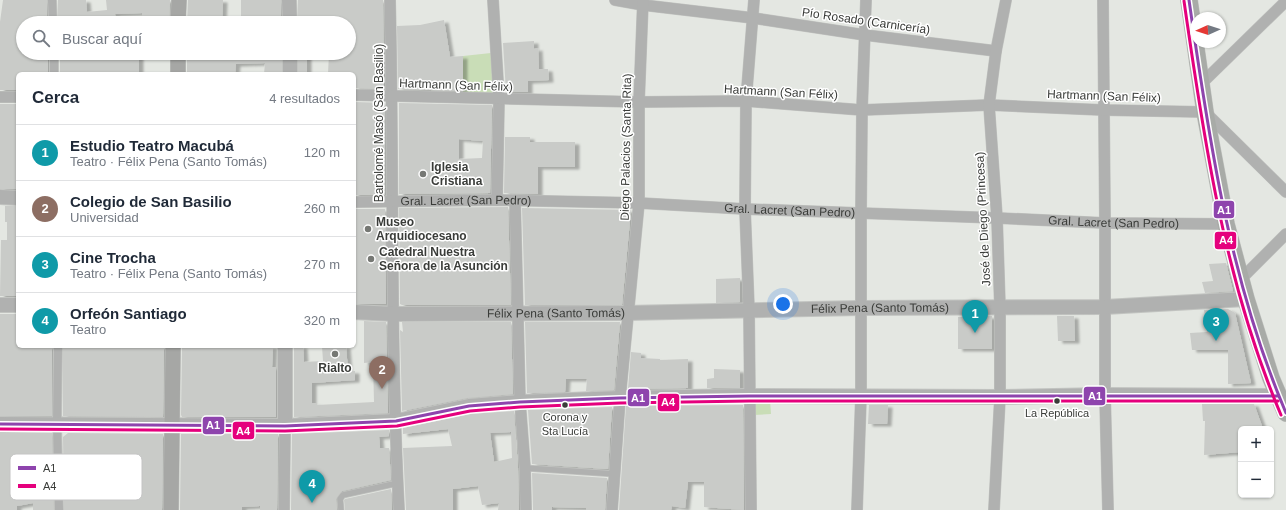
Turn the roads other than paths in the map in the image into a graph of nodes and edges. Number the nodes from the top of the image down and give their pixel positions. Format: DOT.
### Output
graph roads {
  1 [pos="52,0"];
  2 [pos="179,0"];
  3 [pos="289,0"];
  4 [pos="390,0"];
  5 [pos="493,0"];
  6 [pos="615,0"];
  7 [pos="754,0"];
  8 [pos="866,0"];
  9 [pos="1006,0"];
  10 [pos="1103,0"];
  11 [pos="1189,0"];
  12 [pos="1286,1"];
  13 [pos="643,3"];
  14 [pos="53,16"];
  15 [pos="178,16"];
  16 [pos="290,16"];
  17 [pos="753,18"];
  18 [pos="865,35"];
  19 [pos="996,51"];
  20 [pos="54,60"];
  21 [pos="178,60"];
  22 [pos="290,60"];
  23 [pos="54,72"];
  24 [pos="178,72"];
  25 [pos="290,72"];
  26 [pos="1201,84"];
  27 [pos="356,95"];
  28 [pos="392,96"];
  29 [pos="0,97"];
  30 [pos="16,97"];
  31 [pos="499,99"];
  32 [pos="746,101"];
  33 [pos="639,102"];
  34 [pos="989,105"];
  35 [pos="862,110"];
  36 [pos="1103,110"];
  37 [pos="1205,112"];
  38 [pos="1286,192"];
  39 [pos="0,197"];
  40 [pos="16,198"];
  41 [pos="498,200"];
  42 [pos="515,200"];
  43 [pos="356,202"];
  44 [pos="392,202"];
  45 [pos="639,203"];
  46 [pos="745,209"];
  47 [pos="861,213"];
  48 [pos="997,218"];
  49 [pos="1105,223"];
  50 [pos="1226,224"];
  51 [pos="1286,234"];
  52 [pos="1241,279"];
  53 [pos="1246,299"];
  54 [pos="0,305"];
  55 [pos="16,305"];
  56 [pos="1105,307"];
  57 [pos="860,308"];
  58 [pos="1000,308"];
  59 [pos="748,310"];
  60 [pos="356,312"];
  61 [pos="517,313"];
  62 [pos="627,313"];
  63 [pos="393,314"];
  64 [pos="58,348"];
  65 [pos="173,348"];
  66 [pos="285,348"];
  67 [pos="1105,395"];
  68 [pos="749,396"];
  69 [pos="861,396"];
  70 [pos="1000,397"];
  71 [pos="620,398"];
  72 [pos="520,402"];
  73 [pos="1284,406"];
  74 [pos="396,421"];
  75 [pos="0,424"];
  76 [pos="57,424"];
  77 [pos="172,425"];
  78 [pos="285,426"];
  79 [pos="58,454"];
  80 [pos="525,468"];
  81 [pos="615,474"];
  82 [pos="398,483"];
  83 [pos="59,500"];
  84 [pos="59,510"];
  85 [pos="171,510"];
  86 [pos="284,510"];
  87 [pos="341,510"];
  88 [pos="399,510"];
  89 [pos="526,510"];
  90 [pos="612,510"];
  91 [pos="751,510"];
  92 [pos="857,510"];
  93 [pos="994,510"];
  94 [pos="1108,510"];
  1 -- 14 [label="street"];
  2 -- 15 [label="main road"];
  3 -- 16 [label="street"];
  4 -- 28 [label="street, Bartolomé Masó (San Basilio)"];
  5 -- 31 [label="street"];
  6 -- 13 [label="street, Pío Rosado (Carnicería)"];
  7 -- 17 [label="street"];
  8 -- 18 [label="street"];
  9 -- 19 [label="street, José de Diego (Princesa)"];
  10 -- 36 [label="street"];
  11 -- 26 [label="main road"];
  12 -- 26 [label="street"];
  13 -- 17 [label="street, Pío Rosado (Carnicería)"];
  13 -- 33 [label="street, Diego Palacios (Santa Rita)"];
  17 -- 18 [label="street, Pío Rosado (Carnicería)"];
  17 -- 32 [label="street"];
  18 -- 19 [label="street, Pío Rosado (Carnicería)"];
  18 -- 35 [label="street"];
  19 -- 34 [label="street, José de Diego (Princesa)"];
  20 -- 23 [label="street"];
  21 -- 24 [label="main road"];
  22 -- 25 [label="street"];
  26 -- 37 [label="main road"];
  27 -- 28 [label="street, Hartmann (San Félix)"];
  28 -- 31 [label="street, Hartmann (San Félix)"];
  28 -- 44 [label="street, Bartolomé Masó (San Basilio)"];
  29 -- 30 [label="street"];
  31 -- 33 [label="street, Hartmann (San Félix)"];
  31 -- 41 [label="street"];
  32 -- 33 [label="street, Hartmann (San Félix)"];
  32 -- 35 [label="street, Hartmann (San Félix)"];
  32 -- 46 [label="street"];
  33 -- 45 [label="street, Diego Palacios (Santa Rita)"];
  34 -- 35 [label="street, Hartmann (San Félix)"];
  34 -- 36 [label="street, Hartmann (San Félix)"];
  34 -- 48 [label="street, José de Diego (Princesa)"];
  35 -- 47 [label="street"];
  36 -- 37 [label="street, Hartmann (San Félix)"];
  36 -- 49 [label="street"];
  37 -- 38 [label="street"];
  37 -- 50 [label="main road"];
  39 -- 40 [label="street"];
  41 -- 42 [label="street, Gral. Lacret (San Pedro)"];
  41 -- 44 [label="street, Gral. Lacret (San Pedro)"];
  42 -- 45 [label="street, Gral. Lacret (San Pedro)"];
  42 -- 61 [label="street"];
  43 -- 44 [label="street, Gral. Lacret (San Pedro)"];
  44 -- 63 [label="street, Bartolomé Masó (San Basilio)"];
  45 -- 46 [label="street, Gral. Lacret (San Pedro)"];
  45 -- 62 [label="street, Diego Palacios (Santa Rita)"];
  46 -- 47 [label="street, Gral. Lacret (San Pedro)"];
  46 -- 59 [label="street"];
  47 -- 48 [label="street, Gral. Lacret (San Pedro)"];
  47 -- 57 [label="street"];
  48 -- 49 [label="street, Gral. Lacret (San Pedro)"];
  48 -- 58 [label="street, José de Diego (Princesa)"];
  49 -- 50 [label="street, Gral. Lacret (San Pedro)"];
  49 -- 56 [label="street"];
  50 -- 52 [label="main road"];
  51 -- 52 [label="street"];
  52 -- 53 [label="main road"];
  53 -- 56 [label="street, Félix Pena (Santo Tomás)"];
  53 -- 73 [label="main road"];
  54 -- 55 [label="street"];
  56 -- 58 [label="street, Félix Pena (Santo Tomás)"];
  56 -- 67 [label="street"];
  57 -- 58 [label="street, Félix Pena (Santo Tomás)"];
  57 -- 59 [label="street, Félix Pena (Santo Tomás)"];
  57 -- 69 [label="street"];
  58 -- 70 [label="street, José de Diego (Princesa)"];
  59 -- 62 [label="street, Félix Pena (Santo Tomás)"];
  59 -- 68 [label="street"];
  60 -- 63 [label="street, Félix Pena (Santo Tomás)"];
  61 -- 62 [label="street, Félix Pena (Santo Tomás)"];
  61 -- 63 [label="street, Félix Pena (Santo Tomás)"];
  61 -- 72 [label="street"];
  62 -- 71 [label="street, Diego Palacios (Santa Rita)"];
  63 -- 74 [label="street, Bartolomé Masó (San Basilio)"];
  64 -- 76 [label="street"];
  65 -- 77 [label="main road"];
  66 -- 78 [label="street"];
  67 -- 70 [label="street"];
  67 -- 73 [label="street"];
  67 -- 94 [label="street"];
  68 -- 69 [label="street"];
  68 -- 71 [label="street"];
  68 -- 91 [label="street"];
  69 -- 70 [label="street"];
  69 -- 92 [label="street"];
  70 -- 93 [label="street, José de Diego (Princesa)"];
  71 -- 72 [label="street"];
  71 -- 81 [label="street, Diego Palacios (Santa Rita)"];
  72 -- 74 [label="street"];
  72 -- 80 [label="street"];
  74 -- 78 [label="street"];
  74 -- 82 [label="street, Bartolomé Masó (San Basilio)"];
  75 -- 76 [label="street"];
  76 -- 77 [label="street"];
  76 -- 79 [label="street"];
  77 -- 78 [label="street"];
  77 -- 85 [label="main road"];
  78 -- 86 [label="street"];
  80 -- 81 [label="lane"];
  80 -- 89 [label="street"];
  81 -- 90 [label="street, Diego Palacios (Santa Rita)"];
  82 -- 87 [label="lane"];
  82 -- 88 [label="street, Bartolomé Masó (San Basilio)"];
  83 -- 84 [label="street"];
}
